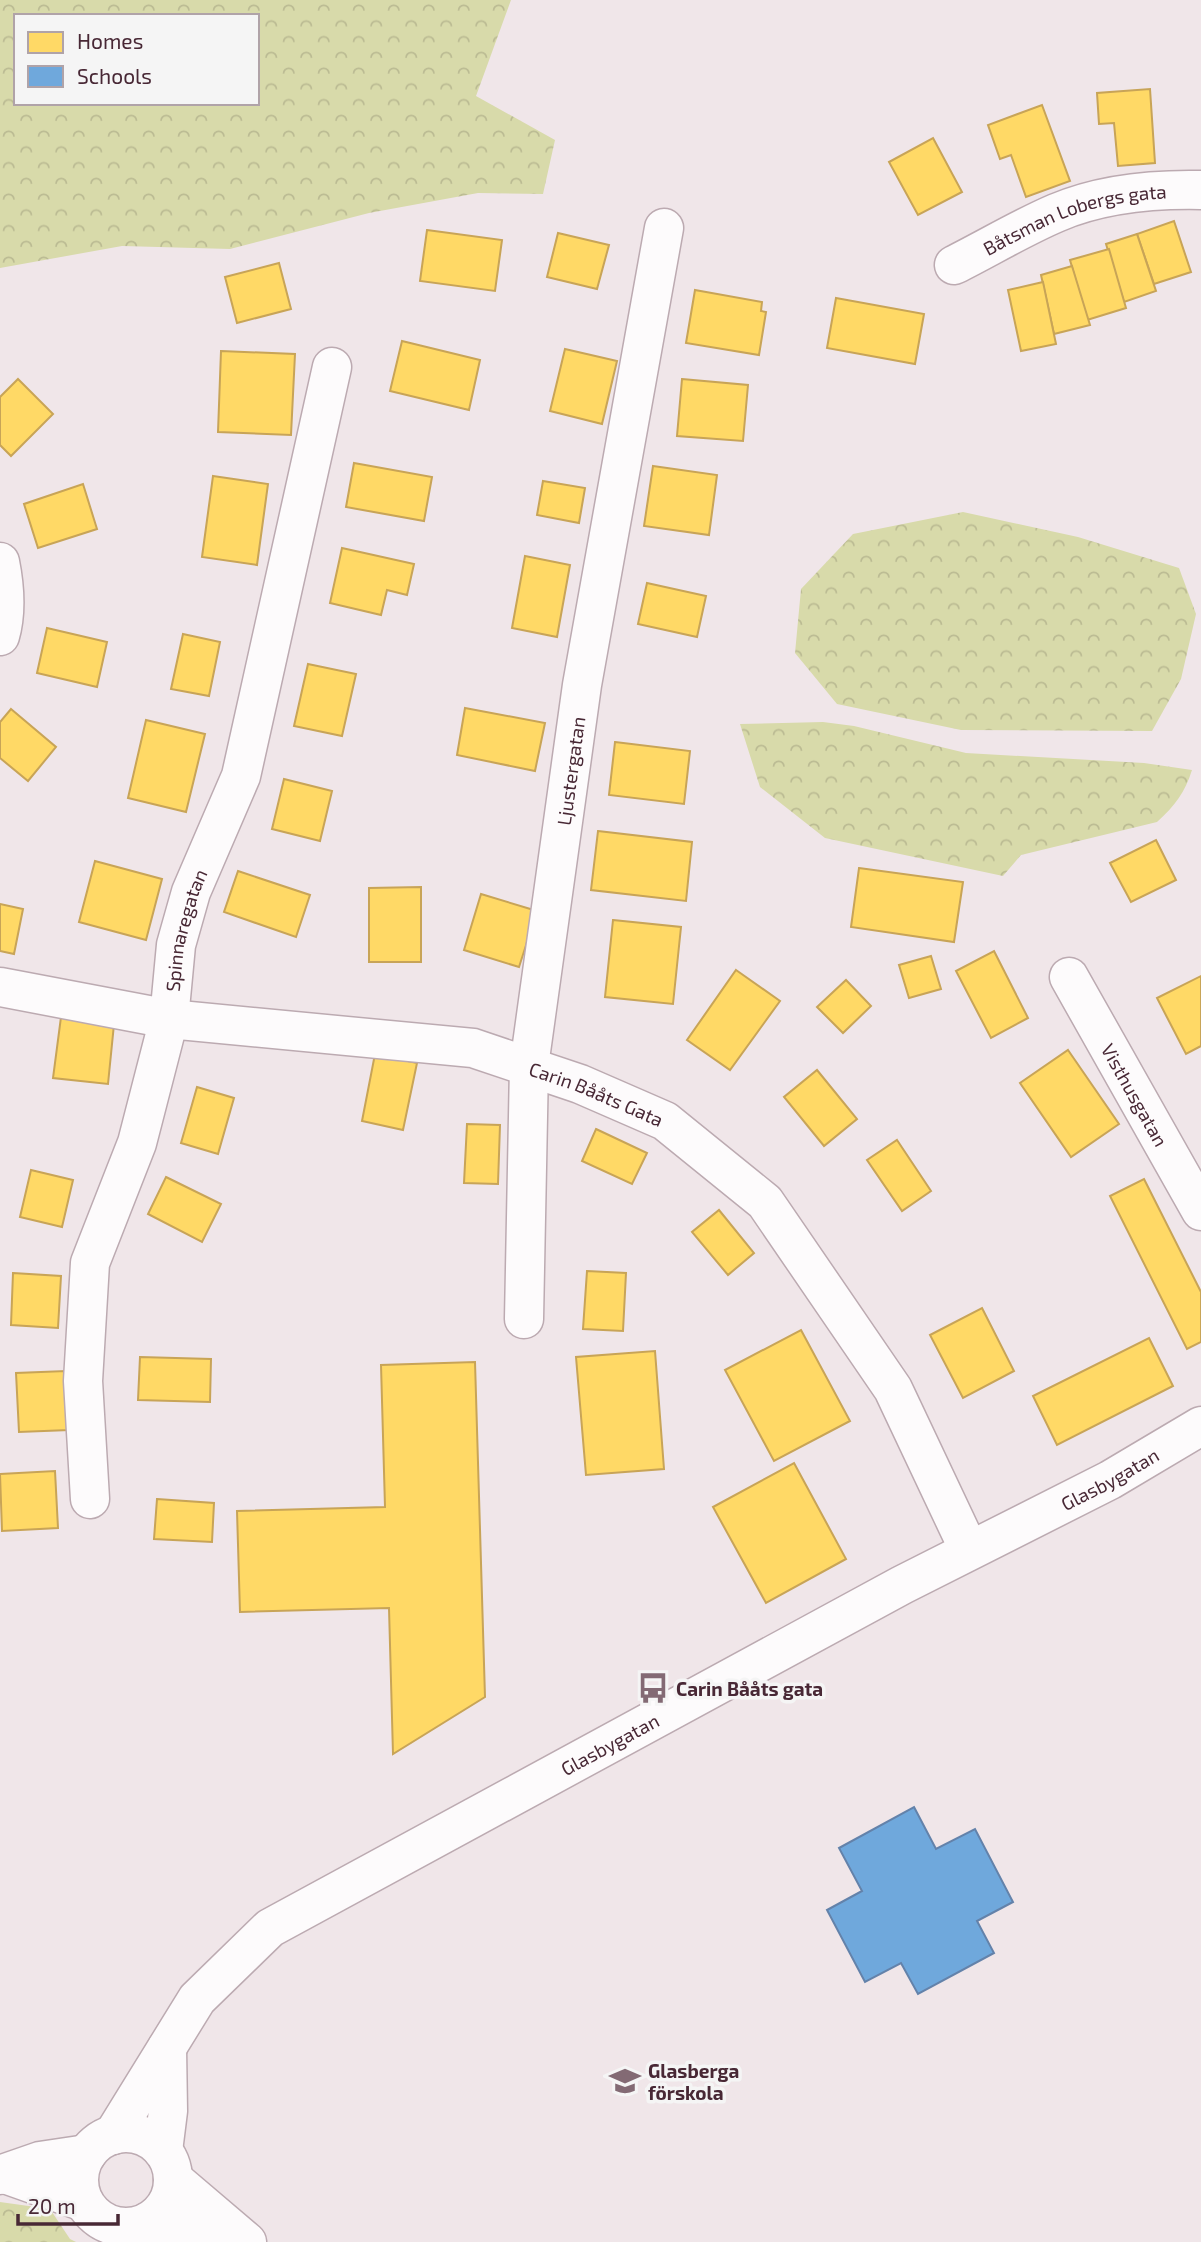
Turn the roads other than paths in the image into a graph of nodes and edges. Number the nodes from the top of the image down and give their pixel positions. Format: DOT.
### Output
graph roads {
  1 [pos="1201,190"];
  2 [pos="664,228"];
  3 [pos="954,265"];
  4 [pos="332,367"];
  5 [pos="0,562"];
  6 [pos="0,636"];
  7 [pos="1069,977"];
  8 [pos="0,987"];
  9 [pos="169,1018"];
  10 [pos="529,1066"];
  11 [pos="1201,1211"];
  12 [pos="524,1319"];
  13 [pos="1201,1426"];
  14 [pos="90,1499"];
  15 [pos="969,1550"];
  16 [pos="167,2048"];
  17 [pos="100,2144"];
  18 [pos="168,2165"];
  19 [pos="3,2175"];
  20 [pos="84,2202"];
  21 [pos="148,2222"];
  22 [pos="245,2240"];
  1 -- 3 [label="street, Båtsman Lobergs gata"];
  2 -- 10 [label="street, Ljustergatan"];
  4 -- 9 [label="street, Spinnaregatan"];
  5 -- 6 [label="street"];
  7 -- 11 [label="street, Visthusgatan"];
  8 -- 9 [label="street, Carin Bååts Gata"];
  9 -- 10 [label="street, Carin Bååts Gata"];
  9 -- 14 [label="street, Spinnaregatan"];
  10 -- 12 [label="street, Ljustergatan"];
  10 -- 15 [label="street, Carin Bååts Gata"];
  13 -- 15 [label="street, Glasbygatan"];
  15 -- 16 [label="street, Glasbygatan"];
  16 -- 17 [label="street, Glasbygatan"];
  16 -- 18 [label="street"];
  17 -- 18 [label="street"];
  17 -- 19 [label="street"];
  17 -- 20 [label="street"];
  18 -- 21 [label="street"];
  18 -- 22 [label="street"];
  19 -- 20 [label="street"];
  20 -- 21 [label="street"];
  21 -- 22 [label="street"];
}
